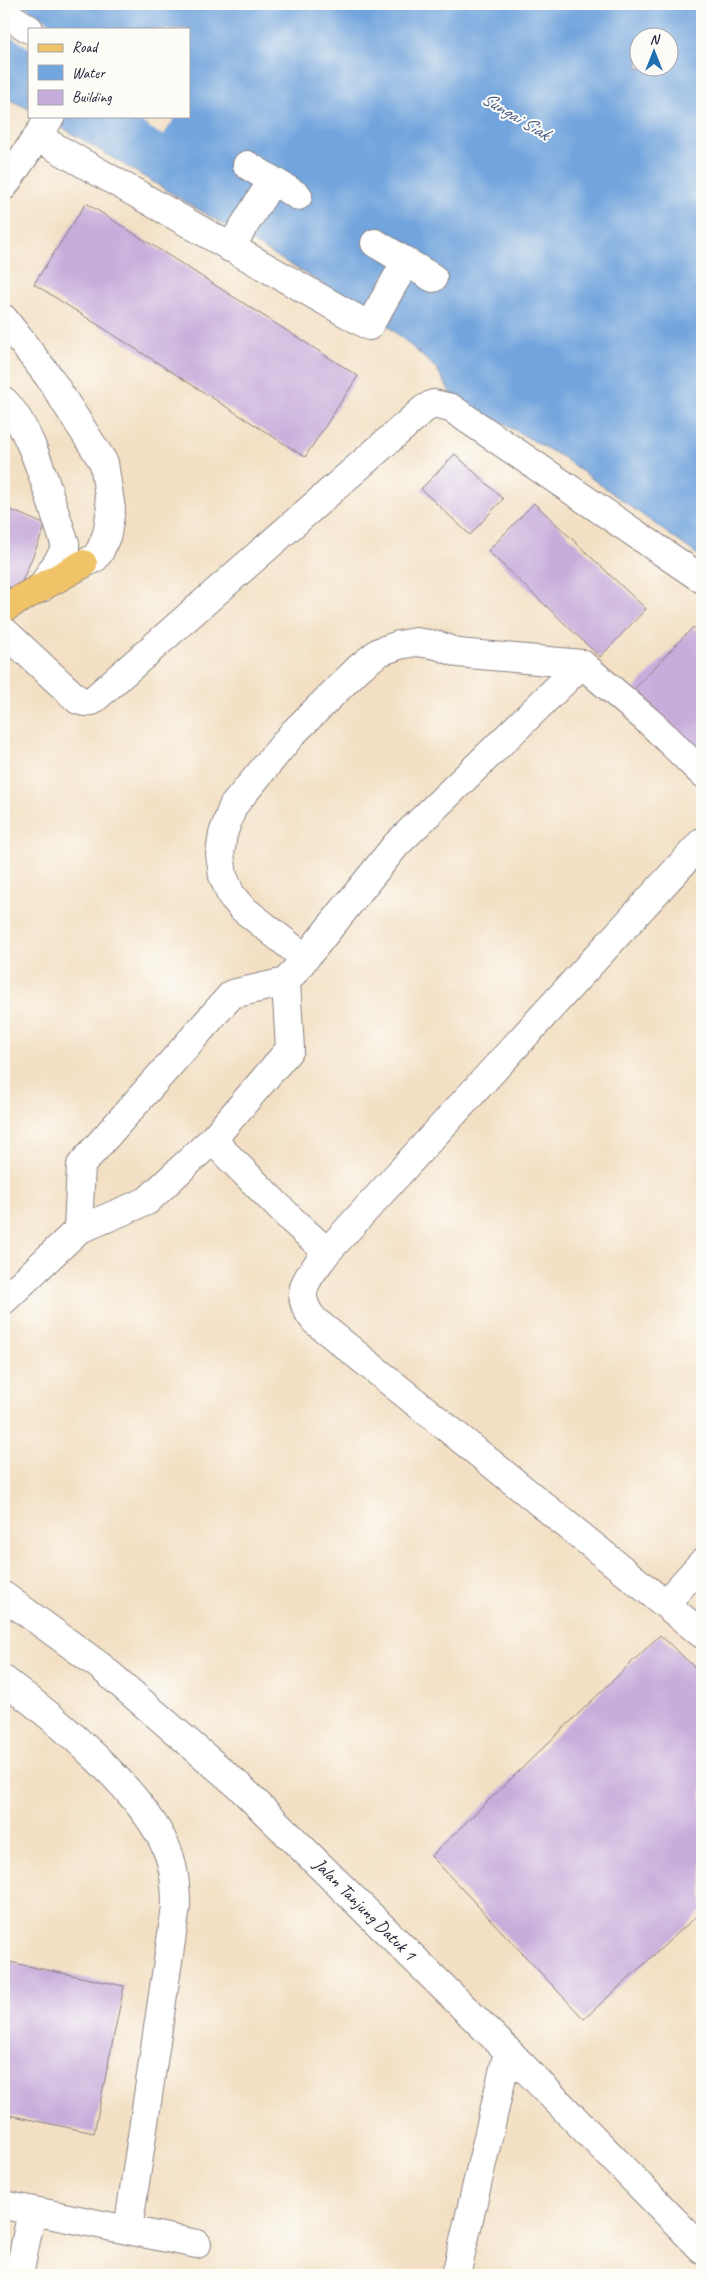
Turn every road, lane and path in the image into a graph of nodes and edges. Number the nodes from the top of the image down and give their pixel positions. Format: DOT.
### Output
graph roads {
  1 [pos="6,14"];
  2 [pos="28,28"];
  3 [pos="44,127"];
  4 [pos="247,165"];
  5 [pos="272,181"];
  6 [pos="4,186"];
  7 [pos="298,196"];
  8 [pos="374,243"];
  9 [pos="230,248"];
  10 [pos="406,262"];
  11 [pos="433,278"];
  12 [pos="4,319"];
  13 [pos="4,401"];
  14 [pos="83,564"];
  15 [pos="702,579"];
  16 [pos="42,588"];
  17 [pos="4,608"];
  18 [pos="4,631"];
  19 [pos="582,664"];
  20 [pos="701,776"];
  21 [pos="702,842"];
  22 [pos="305,958"];
  23 [pos="286,982"];
  24 [pos="212,1140"];
  25 [pos="78,1230"];
  26 [pos="327,1252"];
  27 [pos="4,1300"];
  28 [pos="702,1563"];
  29 [pos="4,1596"];
  30 [pos="665,1604"];
  31 [pos="702,1634"];
  32 [pos="4,1680"];
  33 [pos="508,2051"];
  34 [pos="4,2204"];
  35 [pos="32,2211"];
  36 [pos="128,2230"];
  37 [pos="197,2244"];
  38 [pos="702,2249"];
  39 [pos="19,2275"];
  40 [pos="456,2275"];
  1 -- 2 [label="street"];
  3 -- 6 [label="street"];
  3 -- 9 [label="street"];
  4 -- 5 [label="street"];
  5 -- 7 [label="street"];
  5 -- 9 [label="street"];
  8 -- 10 [label="street"];
  9 -- 10 [label="street"];
  10 -- 11 [label="street"];
  12 -- 14 [label="street"];
  13 -- 16 [label="street"];
  14 -- 16 [label="main road"];
  15 -- 18 [label="street"];
  16 -- 17 [label="main road"];
  19 -- 20 [label="street"];
  19 -- 22 [label="street"];
  19 -- 22 [label="street"];
  21 -- 26 [label="street"];
  22 -- 23 [label="street"];
  23 -- 24 [label="street"];
  23 -- 25 [label="street"];
  24 -- 25 [label="street"];
  24 -- 26 [label="street"];
  25 -- 27 [label="street"];
  26 -- 30 [label="street"];
  28 -- 30 [label="street"];
  29 -- 33 [label="street, Jalan Tanjung Datuk 1"];
  30 -- 31 [label="street"];
  32 -- 36 [label="street"];
  33 -- 38 [label="street, Jalan Tanjung Datuk 1"];
  33 -- 40 [label="street"];
  34 -- 35 [label="street"];
  35 -- 36 [label="street"];
  35 -- 39 [label="street"];
  36 -- 37 [label="street"];
}
